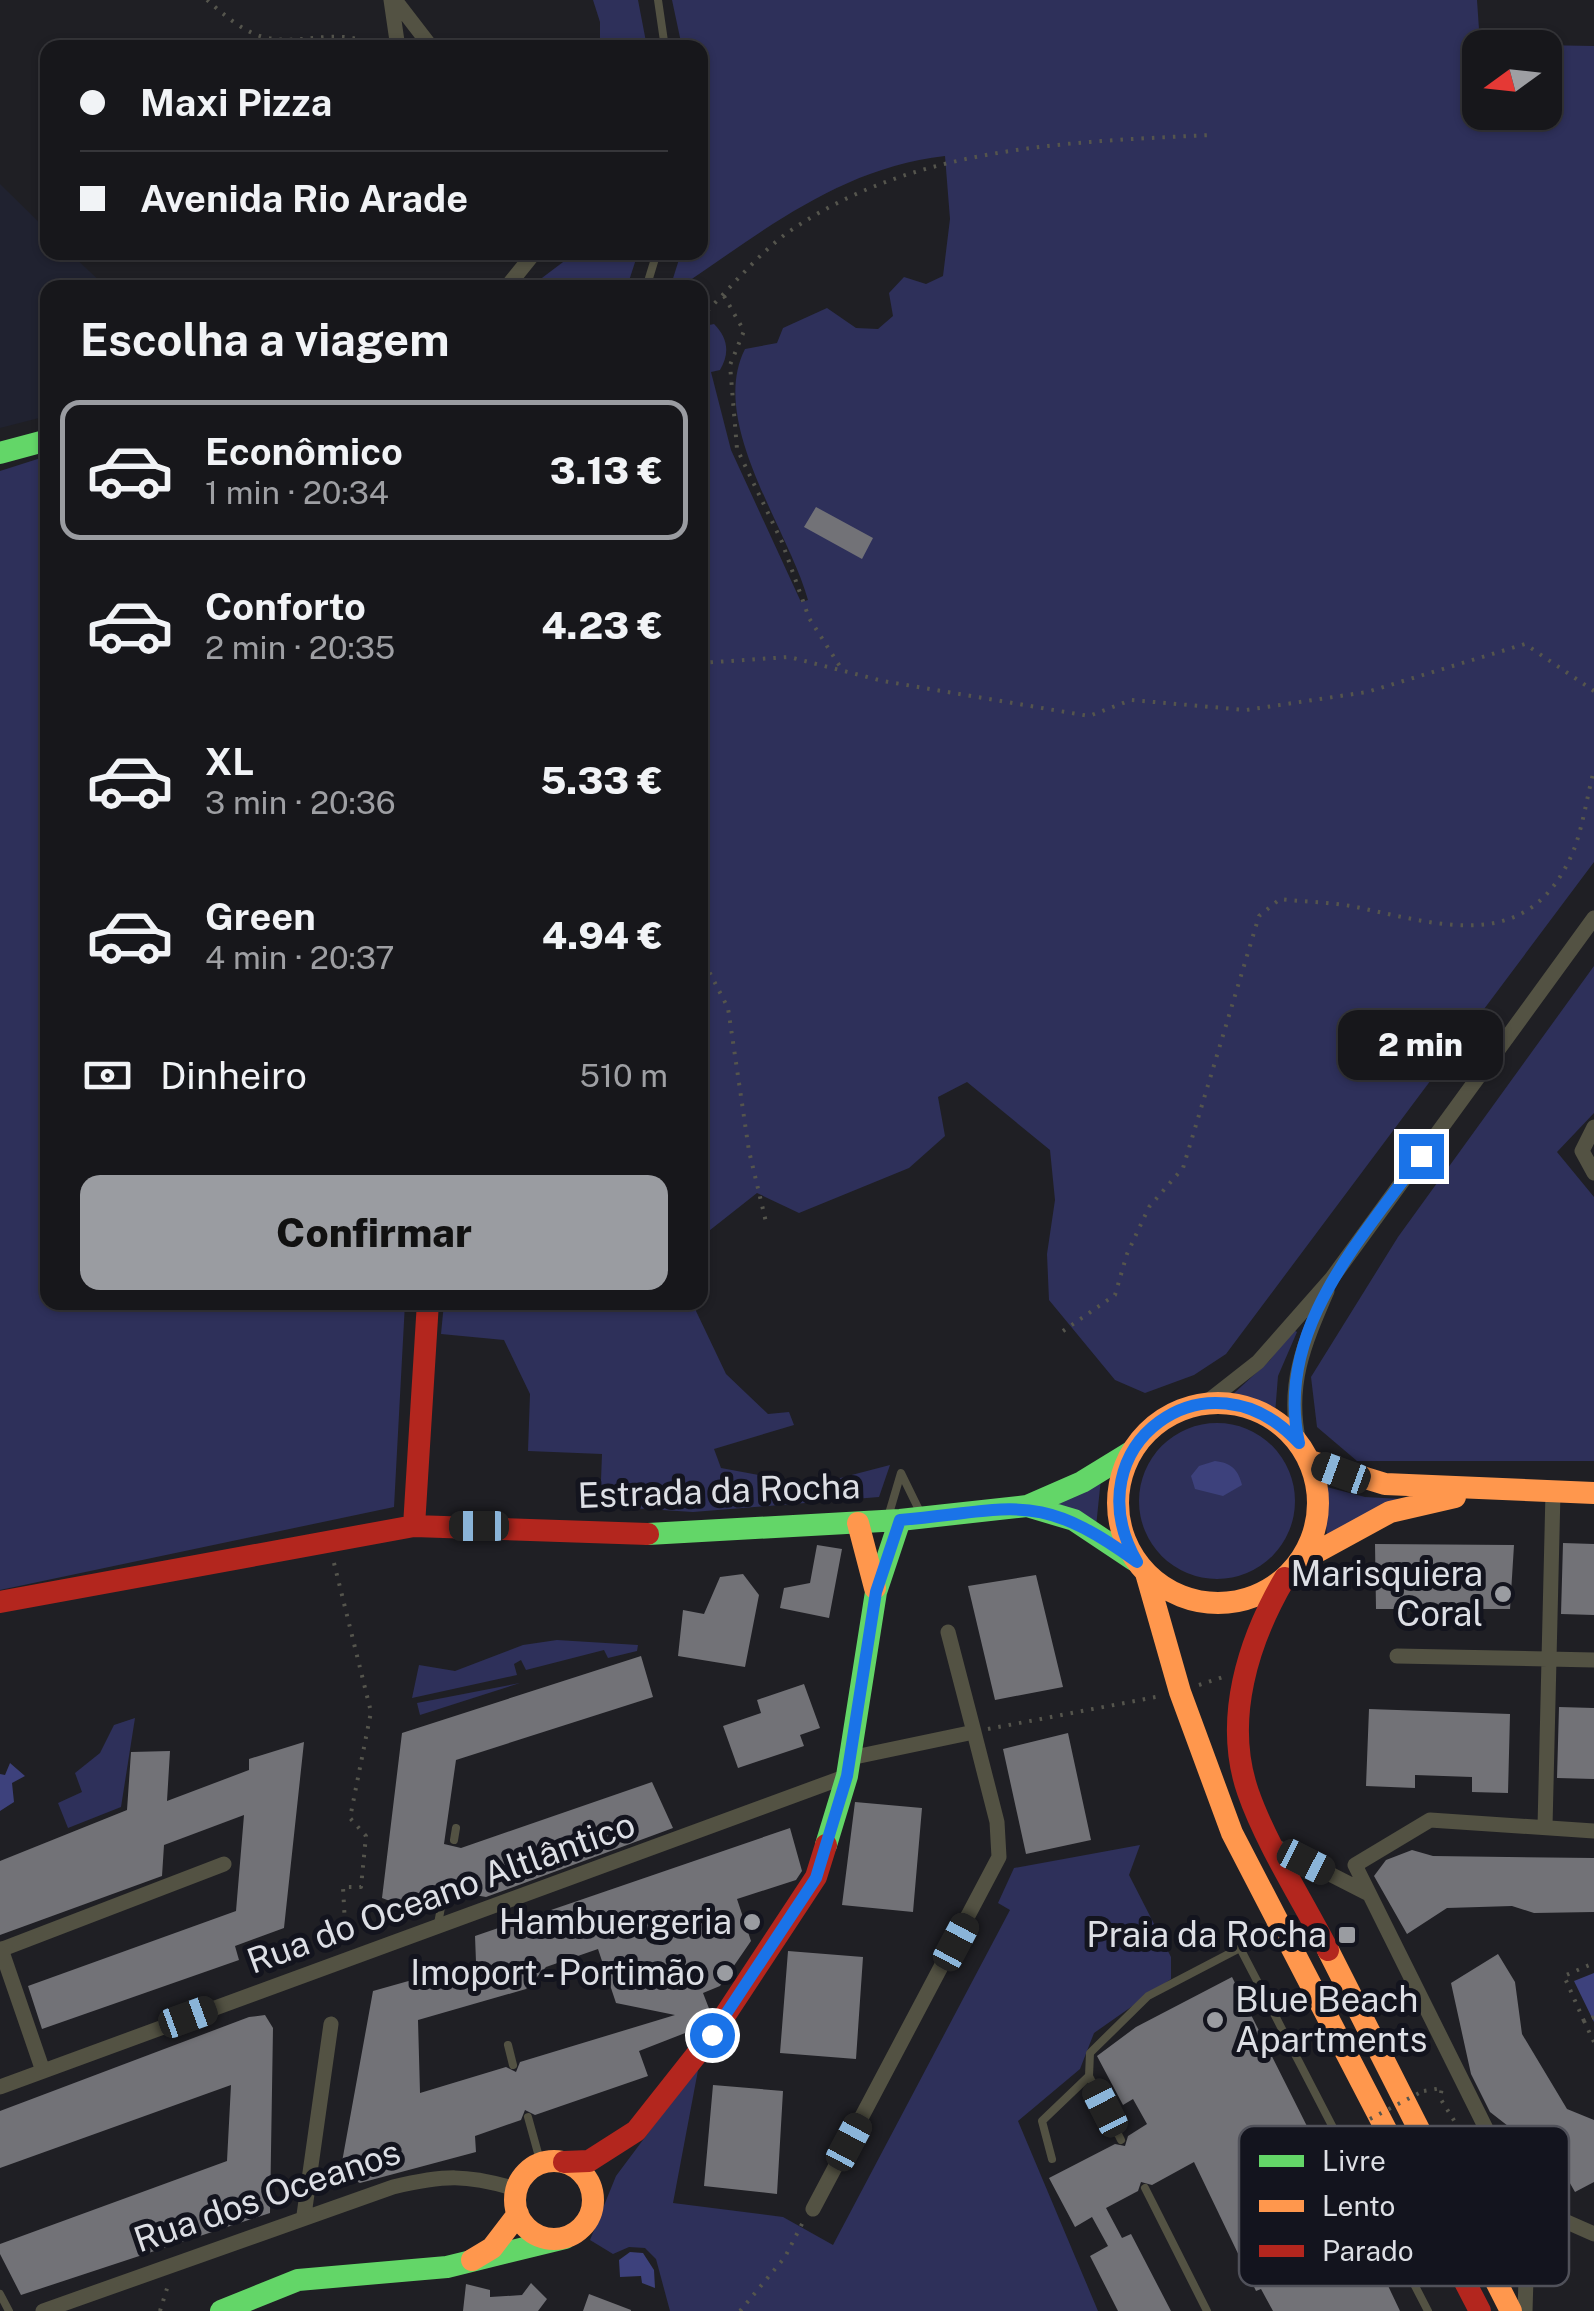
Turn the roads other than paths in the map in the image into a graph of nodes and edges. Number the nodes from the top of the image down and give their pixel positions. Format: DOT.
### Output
graph roads {
  1 [pos="393,0"];
  2 [pos="658,0"];
  3 [pos="397,40"];
  4 [pos="426,40"];
  5 [pos="664,40"];
  6 [pos="529,260"];
  7 [pos="513,280"];
  8 [pos="40,442"];
  9 [pos="0,453"];
  10 [pos="1594,918"];
  11 [pos="1594,1128"];
  12 [pos="1594,1174"];
  13 [pos="1332,1278"];
  14 [pos="428,1310"];
  15 [pos="1207,1402"];
  16 [pos="1131,1452"];
  17 [pos="1304,1452"];
  18 [pos="1493,1490"];
  19 [pos="1553,1492"];
  20 [pos="1594,1493"];
  21 [pos="1027,1506"];
  22 [pos="904,1520"];
  23 [pos="858,1523"];
  24 [pos="414,1526"];
  25 [pos="1141,1568"];
  26 [pos="1292,1570"];
  27 [pos="876,1592"];
  28 [pos="0,1602"];
  29 [pos="948,1632"];
  30 [pos="1397,1656"];
  31 [pos="1547,1657"];
  32 [pos="1594,1660"];
  33 [pos="974,1732"];
  34 [pos="849,1767"];
  35 [pos="1545,1827"];
  36 [pos="456,1828"];
  37 [pos="1594,1831"];
  38 [pos="454,1840"];
  39 [pos="1275,1846"];
  40 [pos="224,1864"];
  41 [pos="1369,1894"];
  42 [pos="443,1896"];
  43 [pos="1277,1922"];
  44 [pos="438,1924"];
  45 [pos="1240,1948"];
  46 [pos="1,1950"];
  47 [pos="332,2024"];
  48 [pos="508,2045"];
  49 [pos="513,2064"];
  50 [pos="43,2071"];
  51 [pos="1089,2076"];
  52 [pos="0,2087"];
  53 [pos="528,2117"];
  54 [pos="1333,2126"];
  55 [pos="1383,2126"];
  56 [pos="1417,2126"];
  57 [pos="1484,2126"];
  58 [pos="636,2131"];
  59 [pos="1121,2140"];
  60 [pos="1052,2159"];
  61 [pos="552,2163"];
  62 [pos="1145,2188"];
  63 [pos="516,2189"];
  64 [pos="813,2209"];
  65 [pos="592,2210"];
  66 [pos="518,2214"];
  67 [pos="304,2215"];
  68 [pos="1569,2223"];
  69 [pos="1594,2234"];
  70 [pos="565,2238"];
  71 [pos="468,2263"];
  72 [pos="1415,2286"];
  73 [pos="1467,2286"];
  74 [pos="1498,2286"];
  75 [pos="1526,2286"];
  76 [pos="0,2294"];
  77 [pos="9,2311"];
  78 [pos="43,2311"];
  79 [pos="221,2311"];
  80 [pos="1207,2311"];
  81 [pos="1428,2311"];
  82 [pos="1480,2311"];
  83 [pos="1511,2311"];
  84 [pos="1525,2311"];
  1 -- 3 [label="street"];
  1 -- 4 [label="street"];
  2 -- 5 [label="lane"];
  6 -- 7 [label="street"];
  8 -- 9 [label="street"];
  10 -- 13 [label="street"];
  11 -- 12 [label="street"];
  13 -- 15 [label="street"];
  13 -- 17 [label="street"];
  14 -- 24 [label="street"];
  15 -- 16 [label="street"];
  15 -- 17 [label="street"];
  16 -- 21 [label="street, Estrada da Rocha"];
  16 -- 25 [label="street"];
  17 -- 18 [label="street"];
  17 -- 26 [label="street"];
  18 -- 19 [label="street"];
  18 -- 26 [label="street"];
  19 -- 20 [label="street"];
  19 -- 31 [label="street"];
  21 -- 22 [label="street, Estrada da Rocha"];
  21 -- 25 [label="street, Estrada da Rocha"];
  22 -- 22 [label="lane"];
  22 -- 23 [label="street, Estrada da Rocha"];
  22 -- 27 [label="street"];
  23 -- 24 [label="street, Estrada da Rocha"];
  23 -- 27 [label="street"];
  24 -- 28 [label="street, Estrada da Rocha"];
  25 -- 26 [label="street"];
  25 -- 43 [label="street"];
  26 -- 39 [label="street"];
  27 -- 34 [label="street"];
  29 -- 33 [label="street"];
  30 -- 31 [label="street"];
  31 -- 32 [label="street"];
  31 -- 35 [label="street"];
  33 -- 34 [label="street, Rua do Oceano Altlântico"];
  33 -- 64 [label="street"];
  34 -- 44 [label="street, Rua do Oceano Altlântico"];
  34 -- 58 [label="street"];
  35 -- 37 [label="street"];
  35 -- 41 [label="street"];
  36 -- 38 [label="lane"];
  39 -- 41 [label="street"];
  39 -- 56 [label="street"];
  40 -- 46 [label="street"];
  41 -- 57 [label="street"];
  42 -- 44 [label="lane"];
  43 -- 45 [label="lane"];
  43 -- 55 [label="street"];
  44 -- 50 [label="street, Rua do Oceano Altlântico"];
  45 -- 51 [label="lane"];
  45 -- 54 [label="lane"];
  46 -- 50 [label="street"];
  47 -- 67 [label="street"];
  48 -- 49 [label="lane"];
  50 -- 52 [label="street, Rua do Oceano Altlântico"];
  51 -- 59 [label="lane"];
  51 -- 60 [label="lane"];
  53 -- 61 [label="lane"];
  58 -- 61 [label="street"];
  58 -- 65 [label="street"];
  61 -- 63 [label="street"];
  61 -- 65 [label="street"];
  62 -- 80 [label="lane"];
  63 -- 66 [label="street"];
  63 -- 67 [label="street, Rua dos Oceanos"];
  65 -- 70 [label="street"];
  66 -- 70 [label="street"];
  66 -- 71 [label="street"];
  67 -- 78 [label="street, Rua dos Oceanos"];
  68 -- 69 [label="street"];
  70 -- 71 [label="street"];
  71 -- 79 [label="street"];
  72 -- 81 [label="lane"];
  73 -- 82 [label="street"];
  74 -- 83 [label="street"];
  75 -- 84 [label="street"];
  76 -- 77 [label="lane"];
}
